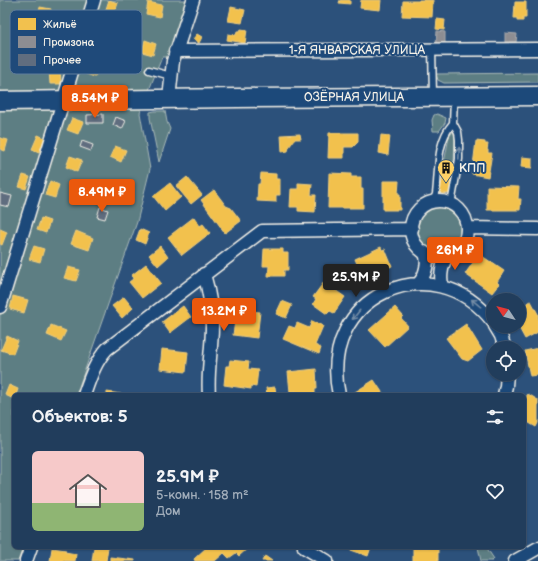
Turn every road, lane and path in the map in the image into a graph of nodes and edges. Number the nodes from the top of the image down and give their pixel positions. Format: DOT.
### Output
graph roads {
  1 [pos="94,0"];
  2 [pos="192,0"];
  3 [pos="91,10"];
  4 [pos="432,49"];
  5 [pos="538,49"];
  6 [pos="175,51"];
  7 [pos="149,70"];
  8 [pos="71,74"];
  9 [pos="171,76"];
  10 [pos="454,96"];
  11 [pos="538,96"];
  12 [pos="433,97"];
  13 [pos="170,99"];
  14 [pos="0,101"];
  15 [pos="63,101"];
  16 [pos="453,123"];
  17 [pos="433,202"];
  18 [pos="453,205"];
  19 [pos="467,228"];
  20 [pos="412,229"];
  21 [pos="538,229"];
  22 [pos="424,252"];
  23 [pos="448,255"];
  24 [pos="204,274"];
  25 [pos="418,284"];
  26 [pos="443,287"];
  27 [pos="0,307"];
  28 [pos="486,313"];
  29 [pos="506,381"];
  30 [pos="85,393"];
  31 [pos="209,393"];
  32 [pos="339,393"];
  33 [pos="504,393"];
  34 [pos="538,548"];
  35 [pos="30,549"];
  36 [pos="307,549"];
  37 [pos="26,561"];
  38 [pos="327,561"];
  39 [pos="515,561"];
  1 -- 3 [label="street"];
  2 -- 6 [label="street"];
  4 -- 5 [label="street, 1-Я ЯНВАРСКАЯ УЛИЦА"];
  4 -- 6 [label="street, 1-Я ЯНВАРСКАЯ УЛИЦА"];
  4 -- 12 [label="lane"];
  6 -- 9 [label="street"];
  7 -- 9 [label="lane"];
  8 -- 15 [label="street"];
  9 -- 13 [label="street"];
  10 -- 11 [label="main road, ОЗЁРНАЯ УЛИЦА"];
  10 -- 12 [label="main road, ОЗЁРНАЯ УЛИЦА"];
  10 -- 16 [label="lane"];
  12 -- 13 [label="main road, ОЗЁРНАЯ УЛИЦА"];
  13 -- 15 [label="main road, ОЗЁРНАЯ УЛИЦА"];
  14 -- 15 [label="main road, ОЗЁРНАЯ УЛИЦА"];
  15 -- 27 [label="street"];
  16 -- 17 [label="lane"];
  18 -- 16 [label="lane, one-way"];
  17 -- 18 [label="street"];
  17 -- 20 [label="street"];
  18 -- 19 [label="street"];
  19 -- 21 [label="street"];
  19 -- 23 [label="street"];
  20 -- 22 [label="street"];
  20 -- 24 [label="street"];
  22 -- 23 [label="street"];
  22 -- 25 [label="street"];
  23 -- 26 [label="street"];
  24 -- 30 [label="street"];
  24 -- 31 [label="street"];
  25 -- 26 [label="street"];
  25 -- 32 [label="street, one-way"];
  28 -- 26 [label="street, one-way"];
  29 -- 33 [label="street"];
  34 -- 39 [label="street"];
  35 -- 37 [label="street"];
  36 -- 38 [label="street"];
}
